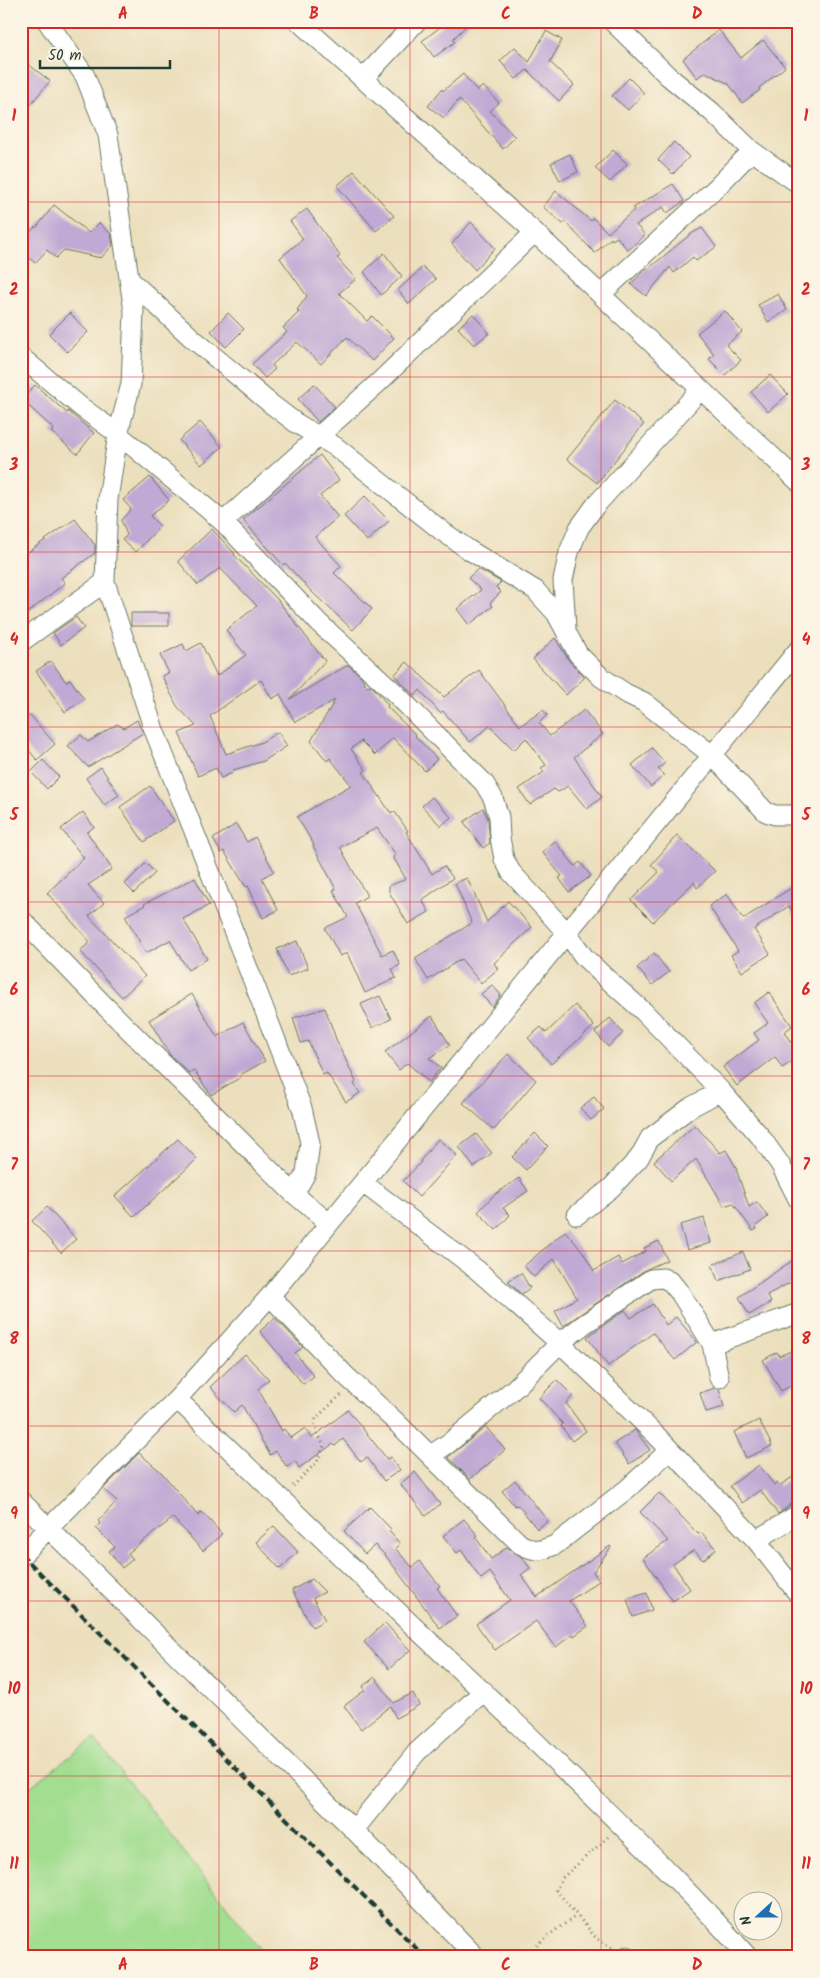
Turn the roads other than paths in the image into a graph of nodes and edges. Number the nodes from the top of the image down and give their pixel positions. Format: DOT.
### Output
graph roads {
  1 [pos="47,21"];
  2 [pos="298,21"];
  3 [pos="417,21"];
  4 [pos="612,21"];
  5 [pos="363,79"];
  6 [pos="752,151"];
  7 [pos="799,184"];
  8 [pos="535,232"];
  9 [pos="130,281"];
  10 [pos="601,294"];
  11 [pos="21,356"];
  12 [pos="700,390"];
  13 [pos="118,434"];
  14 [pos="318,435"];
  15 [pos="799,482"];
  16 [pos="223,522"];
  17 [pos="105,582"];
  18 [pos="566,629"];
  19 [pos="21,642"];
  20 [pos="799,649"];
  21 [pos="712,755"];
  22 [pos="799,815"];
  23 [pos="21,919"];
  24 [pos="566,932"];
  25 [pos="721,1091"];
  26 [pos="363,1183"];
  27 [pos="294,1194"];
  28 [pos="799,1201"];
  29 [pos="577,1215"];
  30 [pos="329,1223"];
  31 [pos="270,1296"];
  32 [pos="799,1313"];
  33 [pos="560,1343"];
  34 [pos="712,1344"];
  35 [pos="719,1378"];
  36 [pos="177,1399"];
  37 [pos="670,1450"];
  38 [pos="431,1455"];
  39 [pos="21,1501"];
  40 [pos="799,1514"];
  41 [pos="48,1527"];
  42 [pos="756,1540"];
  43 [pos="21,1556"];
  44 [pos="799,1595"];
  45 [pos="484,1691"];
  46 [pos="354,1830"];
  47 [pos="476,1957"];
  48 [pos="748,1957"];
  1 -- 9 [label="street"];
  2 -- 5 [label="street"];
  3 -- 5 [label="street"];
  4 -- 6 [label="street"];
  5 -- 8 [label="street"];
  6 -- 7 [label="street"];
  6 -- 10 [label="street"];
  8 -- 10 [label="street"];
  8 -- 14 [label="street"];
  9 -- 13 [label="street"];
  9 -- 14 [label="street"];
  10 -- 12 [label="street"];
  11 -- 13 [label="street"];
  12 -- 15 [label="street"];
  12 -- 18 [label="street"];
  13 -- 16 [label="street"];
  13 -- 17 [label="street"];
  14 -- 16 [label="street"];
  14 -- 18 [label="street"];
  16 -- 24 [label="street"];
  17 -- 19 [label="street"];
  17 -- 27 [label="street"];
  18 -- 21 [label="street"];
  20 -- 21 [label="street"];
  21 -- 22 [label="street"];
  21 -- 24 [label="street"];
  23 -- 27 [label="street"];
  24 -- 25 [label="street"];
  24 -- 26 [label="street"];
  25 -- 28 [label="street"];
  25 -- 29 [label="street"];
  26 -- 30 [label="street"];
  26 -- 33 [label="street"];
  27 -- 30 [label="street"];
  30 -- 31 [label="street"];
  31 -- 36 [label="street"];
  31 -- 38 [label="street"];
  32 -- 34 [label="street"];
  33 -- 34 [label="street"];
  33 -- 37 [label="street"];
  33 -- 38 [label="street"];
  34 -- 35 [label="street"];
  36 -- 41 [label="street"];
  36 -- 45 [label="street"];
  37 -- 38 [label="street"];
  37 -- 42 [label="street"];
  39 -- 41 [label="street"];
  40 -- 42 [label="street"];
  41 -- 43 [label="street"];
  41 -- 46 [label="street"];
  42 -- 44 [label="street"];
  45 -- 46 [label="street"];
  45 -- 48 [label="street"];
  46 -- 47 [label="street"];
}
